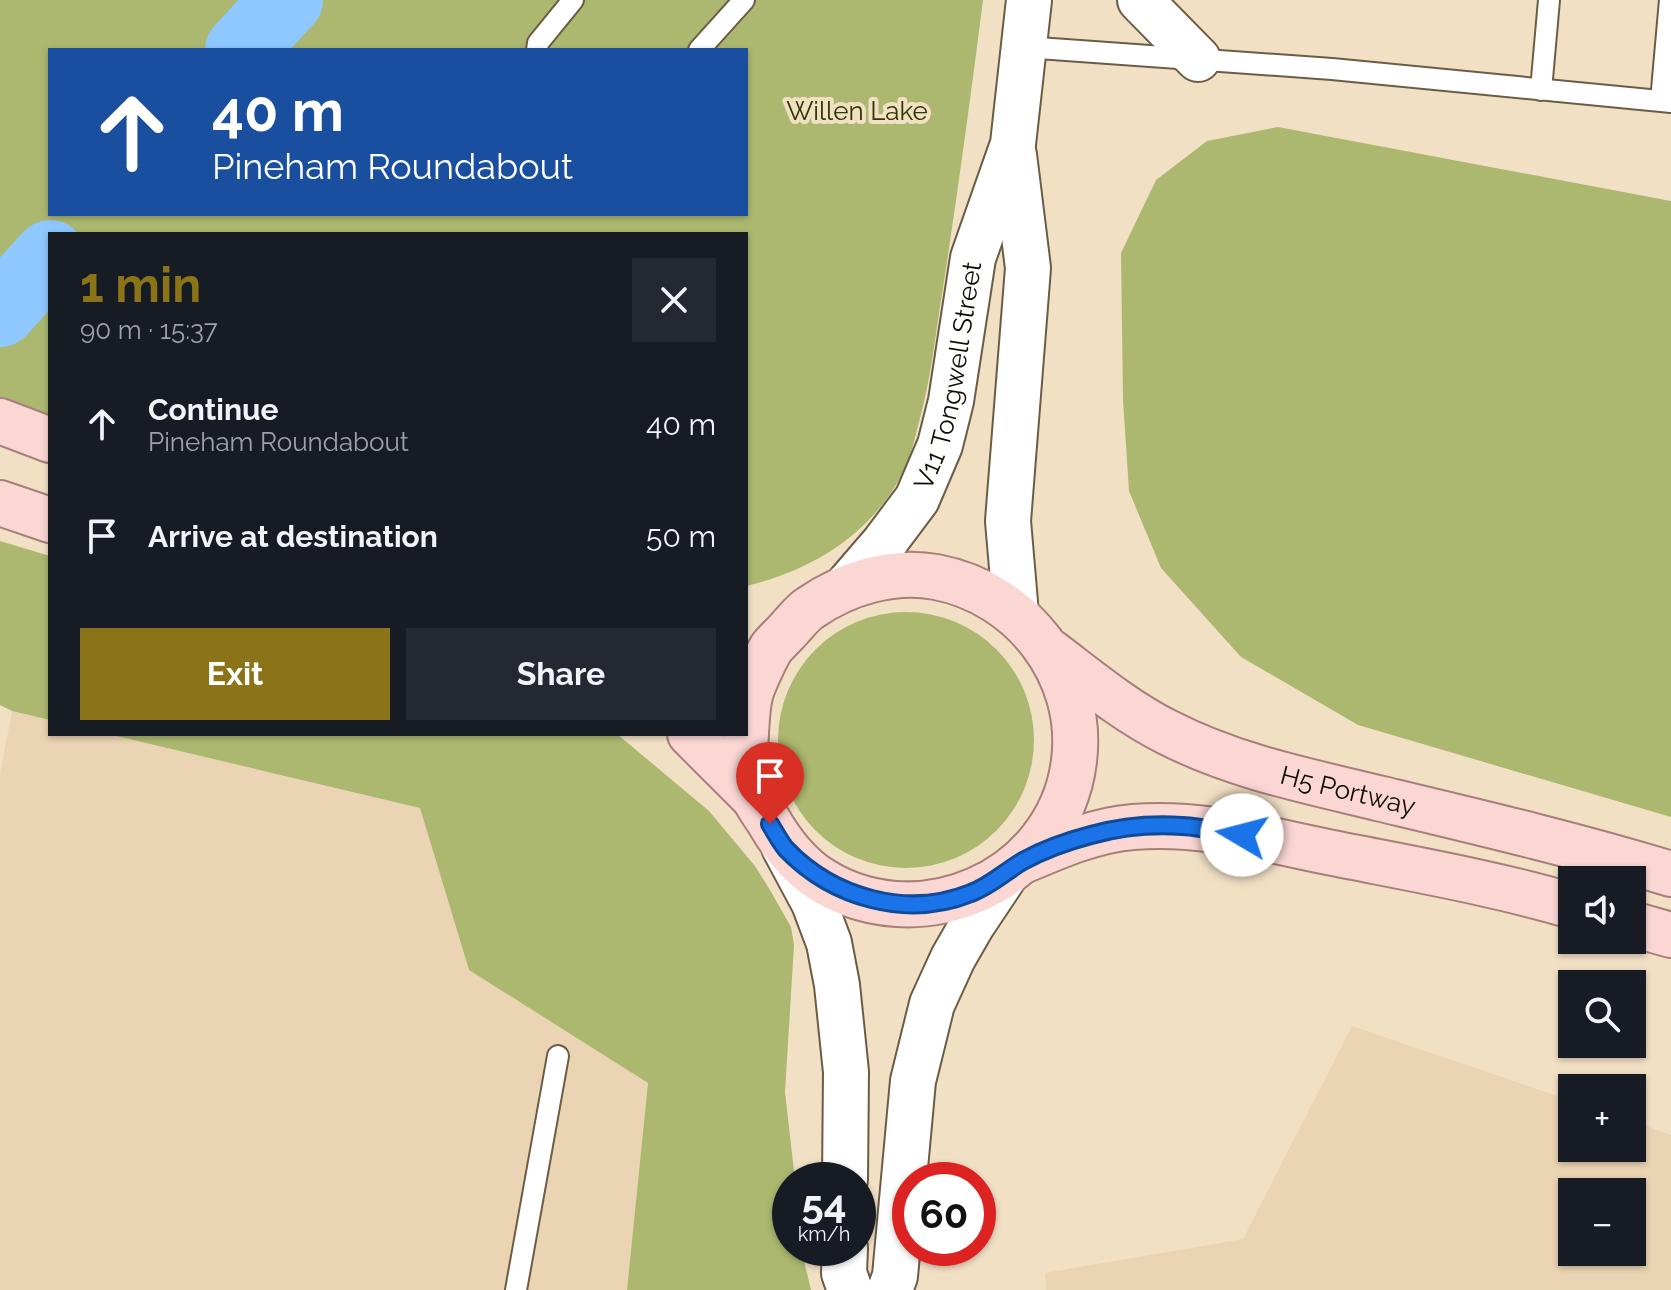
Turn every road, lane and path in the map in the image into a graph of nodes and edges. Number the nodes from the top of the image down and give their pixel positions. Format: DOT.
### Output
graph roads {
  1 [pos="573,0"];
  2 [pos="744,0"];
  3 [pos="1029,0"];
  4 [pos="1140,0"];
  5 [pos="1549,0"];
  6 [pos="1670,0"];
  7 [pos="1024,47"];
  8 [pos="537,48"];
  9 [pos="701,48"];
  10 [pos="1198,59"];
  11 [pos="1541,90"];
  12 [pos="1666,102"];
  13 [pos="1013,144"];
  14 [pos="0,421"];
  15 [pos="48,439"];
  16 [pos="0,503"];
  17 [pos="47,519"];
  18 [pos="847,586"];
  19 [pos="808,609"];
  20 [pos="1016,614"];
  21 [pos="748,626"];
  22 [pos="1049,651"];
  23 [pos="748,714"];
  24 [pos="692,736"];
  25 [pos="746,736"];
  26 [pos="756,800"];
  27 [pos="784,847"];
  28 [pos="1013,868"];
  29 [pos="1671,874"];
  30 [pos="1558,902"];
  31 [pos="1646,928"];
  32 [pos="1671,935"];
  33 [pos="558,1056"];
  34 [pos="845,1162"];
  35 [pos="844,1266"];
  36 [pos="516,1290"];
  37 [pos="850,1290"];
  38 [pos="890,1290"];
  1 -- 8 [label="lane"];
  2 -- 9 [label="lane"];
  3 -- 7 [label="street, V11 Tongwell Street"];
  4 -- 10 [label="street"];
  5 -- 11 [label="lane"];
  6 -- 12 [label="lane"];
  7 -- 10 [label="lane"];
  7 -- 13 [label="street, V11 Tongwell Street"];
  10 -- 11 [label="lane"];
  11 -- 12 [label="lane"];
  13 -- 18 [label="street, V11 Tongwell Street"];
  13 -- 20 [label="street, V11 Tongwell Street"];
  14 -- 15 [label="main road"];
  16 -- 17 [label="main road"];
  18 -- 19 [label="main road"];
  18 -- 20 [label="main road"];
  19 -- 21 [label="main road"];
  19 -- 23 [label="main road"];
  20 -- 22 [label="main road"];
  22 -- 28 [label="main road"];
  22 -- 29 [label="main road, H5 Portway"];
  24 -- 26 [label="main road"];
  25 -- 26 [label="main road"];
  26 -- 27 [label="main road"];
  27 -- 28 [label="main road"];
  27 -- 34 [label="street"];
  28 -- 30 [label="main road"];
  28 -- 38 [label="street"];
  31 -- 32 [label="main road"];
  33 -- 36 [label="lane"];
  35 -- 37 [label="street"];
}
